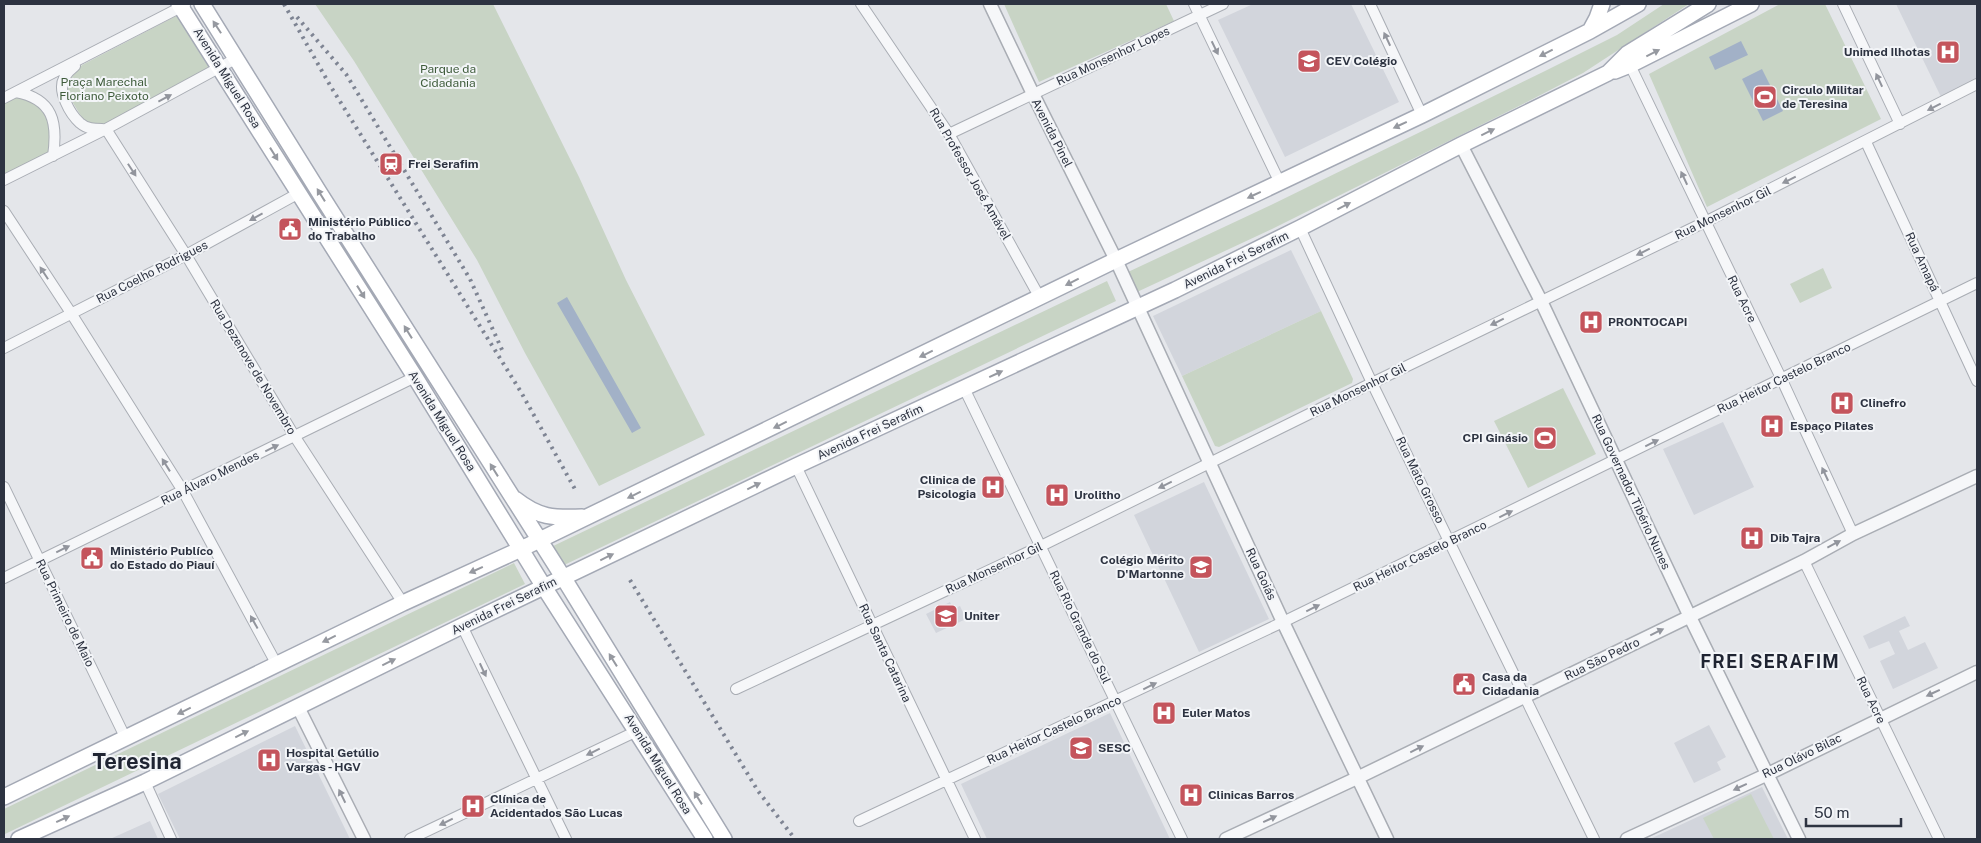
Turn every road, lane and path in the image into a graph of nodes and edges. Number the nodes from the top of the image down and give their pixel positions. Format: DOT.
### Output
graph roads {
  1 [pos="202,4"];
  2 [pos="861,4"];
  3 [pos="990,4"];
  4 [pos="1194,4"];
  5 [pos="1223,4"];
  6 [pos="1370,4"];
  7 [pos="1602,4"];
  8 [pos="1638,4"];
  9 [pos="1708,4"];
  10 [pos="1751,4"];
  11 [pos="1844,4"];
  12 [pos="183,5"];
  13 [pos="1199,15"];
  14 [pos="1590,31"];
  15 [pos="237,58"];
  16 [pos="78,61"];
  17 [pos="1630,65"];
  18 [pos="220,68"];
  19 [pos="1608,74"];
  20 [pos="1977,84"];
  21 [pos="16,92"];
  22 [pos="1033,94"];
  23 [pos="4,98"];
  24 [pos="1422,115"];
  25 [pos="1900,124"];
  26 [pos="106,129"];
  27 [pos="949,134"];
  28 [pos="1866,142"];
  29 [pos="1461,145"];
  30 [pos="52,156"];
  31 [pos="4,180"];
  32 [pos="1280,182"];
  33 [pos="299,194"];
  34 [pos="4,211"];
  35 [pos="1705,222"];
  36 [pos="1300,228"];
  37 [pos="186,255"];
  38 [pos="1116,260"];
  39 [pos="1977,283"];
  40 [pos="1040,298"];
  41 [pos="1940,300"];
  42 [pos="1541,301"];
  43 [pos="1138,308"];
  44 [pos="71,314"];
  45 [pos="4,348"];
  46 [pos="415,377"];
  47 [pos="1782,380"];
  48 [pos="1977,381"];
  49 [pos="1372,383"];
  50 [pos="964,388"];
  51 [pos="296,437"];
  52 [pos="1616,461"];
  53 [pos="1209,463"];
  54 [pos="796,466"];
  55 [pos="1977,476"];
  56 [pos="4,488"];
  57 [pos="183,491"];
  58 [pos="508,493"];
  59 [pos="589,516"];
  60 [pos="1853,534"];
  61 [pos="540,540"];
  62 [pos="1450,541"];
  63 [pos="1041,546"];
  64 [pos="521,550"];
  65 [pos="40,560"];
  66 [pos="1804,561"];
  67 [pos="4,578"];
  68 [pos="563,578"];
  69 [pos="544,587"];
  70 [pos="403,603"];
  71 [pos="1690,617"];
  72 [pos="1283,622"];
  73 [pos="872,625"];
  74 [pos="462,626"];
  75 [pos="277,665"];
  76 [pos="1977,672"];
  77 [pos="736,690"];
  78 [pos="1525,697"];
  79 [pos="1116,702"];
  80 [pos="298,707"];
  81 [pos="1879,718"];
  82 [pos="637,730"];
  83 [pos="126,739"];
  84 [pos="1768,774"];
  85 [pos="1357,778"];
  86 [pos="536,779"];
  87 [pos="947,779"];
  88 [pos="144,782"];
  89 [pos="4,797"];
  90 [pos="859,822"];
  91 [pos="19,839"];
  92 [pos="171,839"];
  93 [pos="364,839"];
  94 [pos="410,839"];
  95 [pos="566,839"];
  96 [pos="704,839"];
  97 [pos="724,839"];
  98 [pos="975,839"];
  99 [pos="1182,839"];
  100 [pos="1226,839"];
  101 [pos="1387,839"];
  102 [pos="1594,839"];
  103 [pos="1627,839"];
  104 [pos="1798,839"];
  105 [pos="1939,839"];
  15 -- 1 [label="main road, Avenida Miguel Rosa, one-way"];
  2 -- 27 [label="street, Rua Professor José Amável"];
  3 -- 22 [label="street, Avenida Pinel"];
  4 -- 13 [label="street"];
  5 -- 13 [label="street, Rua Monsenhor Lopes"];
  24 -- 6 [label="street, one-way"];
  7 -- 14 [label="main road"];
  8 -- 14 [label="main road"];
  9 -- 19 [label="main road, Avenida Frei Serafim"];
  17 -- 10 [label="main road, one-way"];
  25 -- 11 [label="street, one-way"];
  12 -- 16 [label="street"];
  12 -- 18 [label="main road, Avenida Miguel Rosa"];
  13 -- 22 [label="street, Rua Monsenhor Lopes"];
  13 -- 32 [label="street, one-way"];
  14 -- 24 [label="main road, one-way"];
  15 -- 18 [label="street"];
  58 -- 15 [label="main road, Avenida Miguel Rosa, one-way"];
  16 -- 21 [label="street"];
  16 -- 26 [label="street"];
  17 -- 19 [label="main road"];
  35 -- 17 [label="street, Rua Acre, one-way"];
  26 -- 18 [label="street, one-way"];
  18 -- 33 [label="main road, Avenida Miguel Rosa, one-way"];
  29 -- 19 [label="main road, Avenida Frei Serafim, one-way"];
  20 -- 25 [label="street, Rua Monsenhor Gil, one-way"];
  21 -- 23 [label="street"];
  21 -- 30 [label="street"];
  22 -- 27 [label="street, Rua Monsenhor Lopes"];
  22 -- 38 [label="street, Avenida Pinel"];
  24 -- 32 [label="main road, one-way"];
  25 -- 28 [label="street, Rua Monsenhor Gil"];
  26 -- 30 [label="street"];
  26 -- 37 [label="street, Rua Dezenove de Novembro, one-way"];
  27 -- 40 [label="street, Rua Professor José Amável"];
  28 -- 35 [label="street, Rua Monsenhor Gil, one-way"];
  28 -- 41 [label="street, Rua Amapá"];
  36 -- 29 [label="main road, Avenida Frei Serafim, one-way"];
  29 -- 42 [label="street, Rua Governador Tibério Nunes"];
  30 -- 31 [label="street"];
  32 -- 38 [label="main road, one-way"];
  33 -- 37 [label="street, Rua Coelho Rodrigues, one-way"];
  33 -- 46 [label="main road, Avenida Miguel Rosa, one-way"];
  44 -- 34 [label="street, one-way"];
  35 -- 42 [label="street, Rua Monsenhor Gil, one-way"];
  35 -- 47 [label="street, Rua Acre"];
  36 -- 43 [label="main road, Avenida Frei Serafim"];
  36 -- 49 [label="street, Rua Mato Grosso"];
  37 -- 44 [label="street, Rua Coelho Rodrigues"];
  37 -- 51 [label="street, Rua Dezenove de Novembro"];
  38 -- 40 [label="main road, one-way"];
  38 -- 43 [label="street, Avenida Pinel"];
  39 -- 41 [label="street, Rua Heitor Castelo Branco"];
  40 -- 59 [label="main road, one-way"];
  41 -- 47 [label="street, Rua Heitor Castelo Branco"];
  41 -- 48 [label="street, Rua Amapá"];
  42 -- 49 [label="street, Rua Monsenhor Gil, one-way"];
  42 -- 52 [label="street, Rua Governador Tibério Nunes"];
  50 -- 43 [label="main road, Avenida Frei Serafim, one-way"];
  43 -- 53 [label="street, Rua Goiás"];
  44 -- 45 [label="street, Rua Coelho Rodrigues"];
  57 -- 44 [label="street, one-way"];
  46 -- 51 [label="street, Rua Álvaro Mendes"];
  46 -- 64 [label="main road, Avenida Miguel Rosa"];
  52 -- 47 [label="street, Rua Heitor Castelo Branco, one-way"];
  60 -- 47 [label="street, Rua Acre, one-way"];
  49 -- 53 [label="street, Rua Monsenhor Gil"];
  49 -- 62 [label="street, Rua Mato Grosso"];
  50 -- 54 [label="main road, Avenida Frei Serafim"];
  50 -- 63 [label="street, Rua Rio Grande do Sul"];
  57 -- 51 [label="street, Rua Álvaro Mendes, one-way"];
  51 -- 70 [label="street, Rua Dezenove de Novembro"];
  62 -- 52 [label="street, Rua Heitor Castelo Branco, one-way"];
  52 -- 71 [label="street, Rua Governador Tibério Nunes"];
  53 -- 63 [label="street, Rua Monsenhor Gil, one-way"];
  53 -- 72 [label="street, Rua Goiás"];
  68 -- 54 [label="main road, Avenida Frei Serafim, one-way"];
  54 -- 73 [label="street, Rua Santa Catarina"];
  55 -- 60 [label="street, Rua São Pedro"];
  56 -- 65 [label="street, Rua Primeiro de Maio"];
  65 -- 57 [label="street, Rua Álvaro Mendes, one-way"];
  75 -- 57 [label="street, one-way"];
  58 -- 59 [label="main road"];
  58 -- 61 [label="main road, Avenida Miguel Rosa"];
  59 -- 61 [label="main road"];
  66 -- 60 [label="street, Rua São Pedro, one-way"];
  61 -- 64 [label="main road"];
  61 -- 68 [label="main road, Avenida Miguel Rosa"];
  72 -- 62 [label="street, Rua Heitor Castelo Branco, one-way"];
  62 -- 78 [label="street, Rua Mato Grosso"];
  63 -- 73 [label="street, Rua Monsenhor Gil"];
  63 -- 79 [label="street, Rua Rio Grande do Sul"];
  64 -- 69 [label="main road, Avenida Miguel Rosa"];
  64 -- 70 [label="main road, one-way"];
  65 -- 67 [label="street, Rua Álvaro Mendes"];
  65 -- 83 [label="street, Rua Primeiro de Maio"];
  66 -- 71 [label="street, Rua São Pedro"];
  66 -- 81 [label="street, Rua Acre"];
  68 -- 69 [label="main road, Avenida Frei Serafim"];
  97 -- 68 [label="main road, Avenida Miguel Rosa, one-way"];
  69 -- 74 [label="main road, Avenida Frei Serafim"];
  69 -- 82 [label="main road, Avenida Miguel Rosa"];
  70 -- 75 [label="main road, one-way"];
  78 -- 71 [label="street, Rua São Pedro, one-way"];
  71 -- 84 [label="street, Rua Governador Tibério Nunes"];
  79 -- 72 [label="street, Rua Heitor Castelo Branco, one-way"];
  72 -- 85 [label="street, Rua Goiás"];
  73 -- 77 [label="street, Rua Monsenhor Gil"];
  73 -- 87 [label="street, Rua Santa Catarina"];
  80 -- 74 [label="main road, Avenida Frei Serafim, one-way"];
  74 -- 86 [label="street, one-way"];
  75 -- 83 [label="main road, one-way"];
  76 -- 81 [label="street, Rua Olávo Bilac, one-way"];
  85 -- 78 [label="street, Rua São Pedro, one-way"];
  78 -- 102 [label="street, Rua Mato Grosso"];
  79 -- 87 [label="street, Rua Heitor Castelo Branco"];
  79 -- 99 [label="street, Rua Rio Grande do Sul"];
  88 -- 80 [label="main road, Avenida Frei Serafim, one-way"];
  93 -- 80 [label="street, one-way"];
  81 -- 84 [label="street, Rua Olávo Bilac"];
  81 -- 105 [label="street, Rua Acre"];
  82 -- 86 [label="street, one-way"];
  82 -- 96 [label="main road, Avenida Miguel Rosa"];
  83 -- 89 [label="main road"];
  84 -- 103 [label="street, Rua Olávo Bilac, one-way"];
  84 -- 104 [label="street, Rua Governador Tibério Nunes"];
  100 -- 85 [label="street, Rua São Pedro, one-way"];
  85 -- 101 [label="street, Rua Goiás"];
  86 -- 94 [label="street, one-way"];
  86 -- 95 [label="street"];
  87 -- 90 [label="street, Rua Heitor Castelo Branco"];
  87 -- 98 [label="street, Rua Santa Catarina"];
  91 -- 88 [label="main road, Avenida Frei Serafim, one-way"];
  88 -- 92 [label="street"];
}
